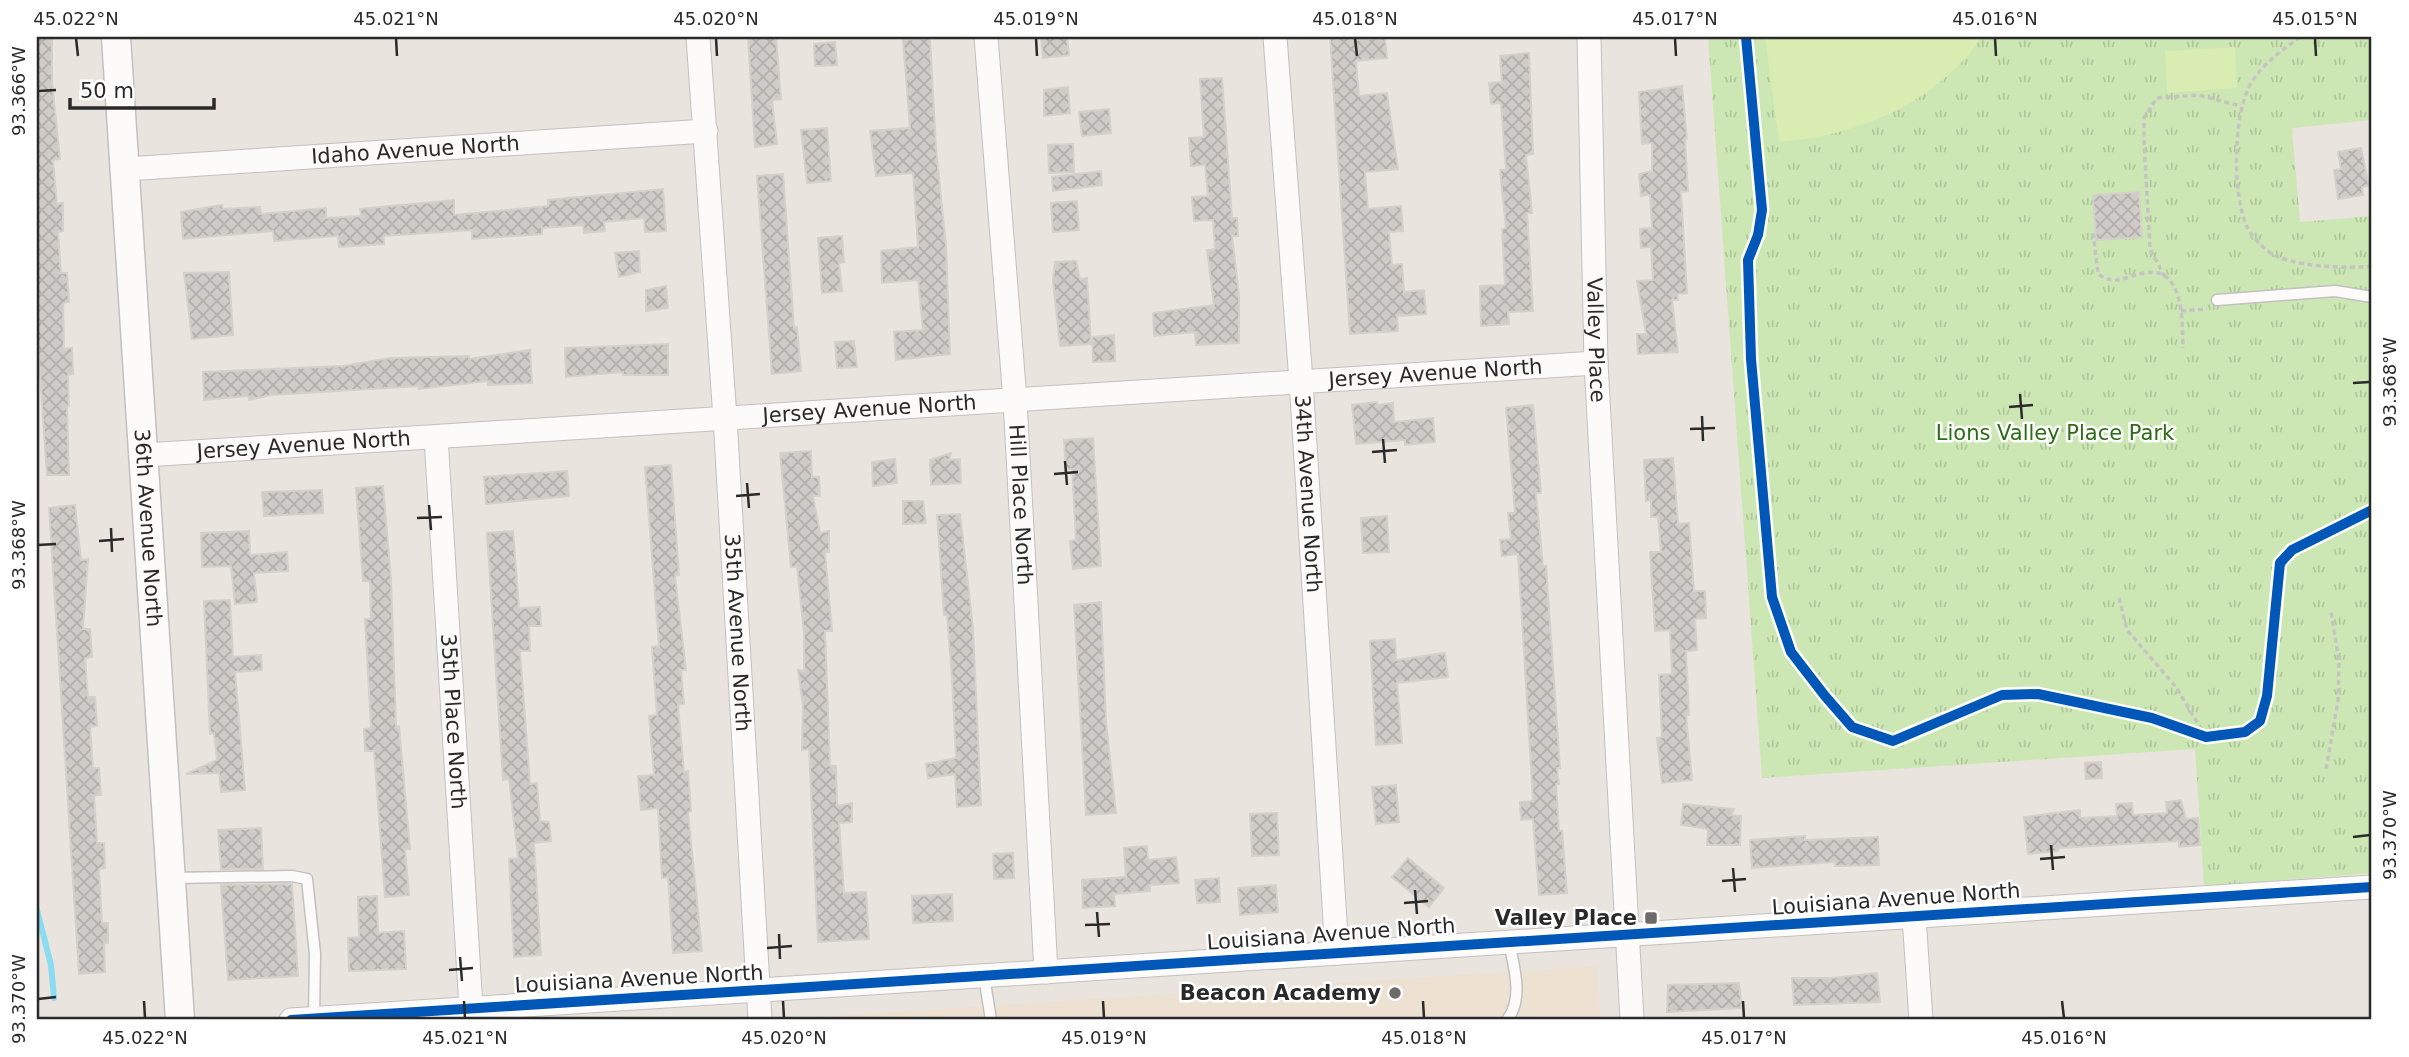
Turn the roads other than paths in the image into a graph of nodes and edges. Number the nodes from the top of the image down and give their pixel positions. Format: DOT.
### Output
graph roads {
  1 [pos="116,37"];
  2 [pos="698,37"];
  3 [pos="986,37"];
  4 [pos="1275,37"];
  5 [pos="1590,37"];
  6 [pos="706,131"];
  7 [pos="126,169"];
  8 [pos="2372,297"];
  9 [pos="2214,304"];
  10 [pos="1596,363"];
  11 [pos="1301,381"];
  12 [pos="1015,400"];
  13 [pos="725,418"];
  14 [pos="436,437"];
  15 [pos="145,455"];
  16 [pos="173,878"];
  17 [pos="2372,887"];
  18 [pos="1914,917"];
  19 [pos="1626,935"];
  20 [pos="1509,942"];
  21 [pos="1337,953"];
  22 [pos="1046,972"];
  23 [pos="984,976"];
  24 [pos="758,992"];
  25 [pos="471,1008"];
  26 [pos="314,1019"];
  27 [pos="180,1020"];
  28 [pos="291,1020"];
  29 [pos="760,1020"];
  30 [pos="992,1020"];
  31 [pos="1507,1020"];
  32 [pos="1632,1020"];
  33 [pos="1921,1020"];
  1 -- 7 [label="street, 36th Avenue North"];
  2 -- 6 [label="street, 35th Avenue North"];
  3 -- 12 [label="street, Hill Place North"];
  4 -- 11 [label="street, 34th Avenue North"];
  5 -- 10 [label="street, Valley Place"];
  6 -- 7 [label="street, Idaho Avenue North"];
  6 -- 13 [label="street, 35th Avenue North"];
  7 -- 15 [label="street, 36th Avenue North"];
  8 -- 9 [label="lane"];
  10 -- 11 [label="street, Jersey Avenue North"];
  10 -- 19 [label="street, Valley Place"];
  11 -- 12 [label="street, Jersey Avenue North"];
  11 -- 21 [label="street, 34th Avenue North"];
  12 -- 13 [label="street, Jersey Avenue North"];
  12 -- 22 [label="street, Hill Place North"];
  13 -- 14 [label="street, Jersey Avenue North"];
  13 -- 24 [label="street, 35th Avenue North"];
  14 -- 15 [label="street, Jersey Avenue North"];
  14 -- 25 [label="street, 35th Place North"];
  15 -- 16 [label="street, 36th Avenue North"];
  16 -- 26 [label="lane"];
  16 -- 27 [label="street, 36th Avenue North"];
  17 -- 18 [label="street, Louisiana Avenue North"];
  18 -- 19 [label="street, Louisiana Avenue North"];
  18 -- 33 [label="street"];
  19 -- 20 [label="street, Louisiana Avenue North"];
  19 -- 32 [label="street, Valley Place"];
  20 -- 21 [label="street, Louisiana Avenue North"];
  20 -- 31 [label="lane"];
  21 -- 22 [label="street, Louisiana Avenue North"];
  22 -- 23 [label="street, Louisiana Avenue North"];
  23 -- 24 [label="street, Louisiana Avenue North"];
  23 -- 30 [label="lane"];
  24 -- 25 [label="street, Louisiana Avenue North"];
  24 -- 29 [label="street, 35th Avenue North"];
  25 -- 26 [label="street, Louisiana Avenue North"];
  26 -- 28 [label="street, Louisiana Avenue North"];
}
